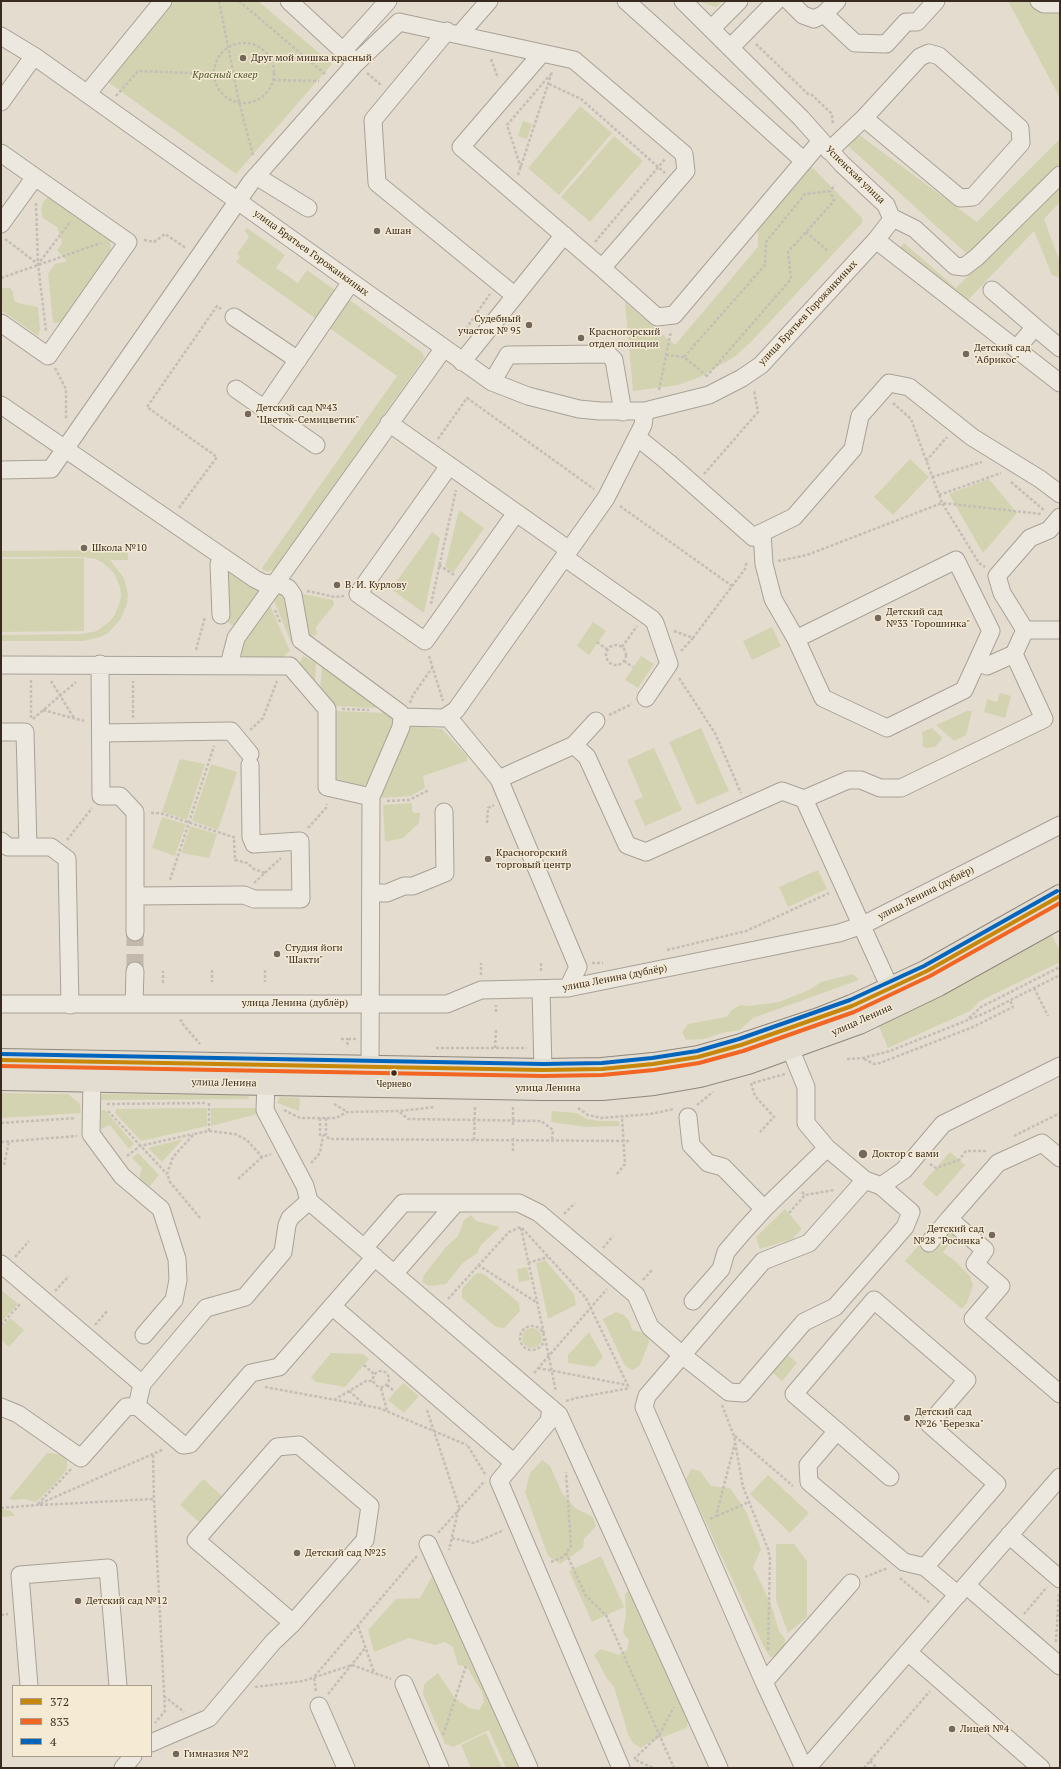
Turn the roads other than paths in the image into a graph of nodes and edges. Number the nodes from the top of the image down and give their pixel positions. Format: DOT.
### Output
graph roads {
  1 [pos="164,1"];
  2 [pos="289,1"];
  3 [pos="388,1"];
  4 [pos="489,1"];
  5 [pos="626,1"];
  6 [pos="683,1"];
  7 [pos="739,1"];
  8 [pos="776,1"];
  9 [pos="789,1"];
  10 [pos="837,1"];
  11 [pos="936,1"];
  12 [pos="1039,1"];
  13 [pos="1060,4"];
  14 [pos="824,14"];
  15 [pos="712,28"];
  16 [pos="453,33"];
  17 [pos="1,36"];
  18 [pos="730,46"];
  19 [pos="343,51"];
  20 [pos="550,54"];
  21 [pos="34,56"];
  22 [pos="356,63"];
  23 [pos="87,94"];
  24 [pos="1,102"];
  25 [pos="864,118"];
  26 [pos="825,146"];
  27 [pos="1,153"];
  28 [pos="804,161"];
  29 [pos="1060,175"];
  30 [pos="256,176"];
  31 [pos="35,178"];
  32 [pos="238,201"];
  33 [pos="308,208"];
  34 [pos="891,217"];
  35 [pos="1,224"];
  36 [pos="564,235"];
  37 [pos="876,240"];
  38 [pos="602,268"];
  39 [pos="352,282"];
  40 [pos="992,290"];
  41 [pos="514,295"];
  42 [pos="234,317"];
  43 [pos="1,323"];
  44 [pos="1034,327"];
  45 [pos="444,348"];
  46 [pos="1017,348"];
  47 [pos="1060,348"];
  48 [pos="298,360"];
  49 [pos="462,362"];
  50 [pos="1060,383"];
  51 [pos="496,384"];
  52 [pos="236,389"];
  53 [pos="1,405"];
  54 [pos="264,409"];
  55 [pos="644,411"];
  56 [pos="623,412"];
  57 [pos="389,423"];
  58 [pos="637,437"];
  59 [pos="316,445"];
  60 [pos="66,449"];
  61 [pos="449,466"];
  62 [pos="1,470"];
  63 [pos="1060,494"];
  64 [pos="516,513"];
  65 [pos="1060,517"];
  66 [pos="757,535"];
  67 [pos="567,554"];
  68 [pos="224,558"];
  69 [pos="275,584"];
  70 [pos="220,615"];
  71 [pos="1025,630"];
  72 [pos="1060,630"];
  73 [pos="796,639"];
  74 [pos="301,640"];
  75 [pos="1014,654"];
  76 [pos="977,662"];
  77 [pos="91,664"];
  78 [pos="1,665"];
  79 [pos="229,665"];
  80 [pos="286,666"];
  81 [pos="646,698"];
  82 [pos="401,715"];
  83 [pos="448,717"];
  84 [pos="596,721"];
  85 [pos="100,729"];
  86 [pos="1,732"];
  87 [pos="574,745"];
  88 [pos="499,778"];
  89 [pos="371,799"];
  90 [pos="804,799"];
  91 [pos="444,812"];
  92 [pos="1060,825"];
  93 [pos="28,847"];
  94 [pos="3,848"];
  95 [pos="371,893"];
  96 [pos="135,896"];
  97 [pos="1060,896"];
  98 [pos="1060,917"];
  99 [pos="863,925"];
  100 [pos="135,932"];
  101 [pos="135,971"];
  102 [pos="568,988"];
  103 [pos="890,988"];
  104 [pos="541,989"];
  105 [pos="371,1003"];
  106 [pos="1,1004"];
  107 [pos="134,1004"];
  108 [pos="70,1005"];
  109 [pos="790,1048"];
  110 [pos="543,1059"];
  111 [pos="1,1060"];
  112 [pos="1060,1066"];
  113 [pos="370,1067"];
  114 [pos="1,1079"];
  115 [pos="92,1080"];
  116 [pos="266,1084"];
  117 [pos="688,1116"];
  118 [pos="827,1148"];
  119 [pos="1060,1158"];
  120 [pos="862,1183"];
  121 [pos="881,1186"];
  122 [pos="307,1193"];
  123 [pos="455,1204"];
  124 [pos="764,1209"];
  125 [pos="949,1219"];
  126 [pos="929,1243"];
  127 [pos="370,1253"];
  128 [pos="1,1264"];
  129 [pos="394,1274"];
  130 [pos="693,1301"];
  131 [pos="332,1306"];
  132 [pos="144,1335"];
  133 [pos="682,1355"];
  134 [pos="142,1384"];
  135 [pos="1060,1394"];
  136 [pos="137,1406"];
  137 [pos="555,1406"];
  138 [pos="1,1407"];
  139 [pos="837,1431"];
  140 [pos="513,1462"];
  141 [pos="890,1477"];
  142 [pos="1059,1479"];
  143 [pos="1009,1535"];
  144 [pos="428,1544"];
  145 [pos="925,1567"];
  146 [pos="1059,1578"];
  147 [pos="850,1583"];
  148 [pos="962,1590"];
  149 [pos="293,1623"];
  150 [pos="908,1652"];
  151 [pos="1057,1664"];
  152 [pos="764,1682"];
  153 [pos="404,1684"];
  154 [pos="29,1685"];
  155 [pos="118,1685"];
  156 [pos="319,1706"];
  157 [pos="152,1743"];
  158 [pos="438,1763"];
  159 [pos="627,1763"];
  160 [pos="346,1768"];
  161 [pos="529,1768"];
  162 [pos="719,1768"];
  163 [pos="804,1768"];
  164 [pos="808,1768"];
  165 [pos="1041,1768"];
  1 -- 23 [label="street"];
  2 -- 19 [label="street"];
  3 -- 19 [label="street"];
  4 -- 16 [label="street"];
  5 -- 28 [label="street"];
  6 -- 15 [label="street, Успенская улица"];
  7 -- 15 [label="street"];
  8 -- 18 [label="street"];
  9 -- 14 [label="street"];
  10 -- 14 [label="street"];
  11 -- 14 [label="street"];
  12 -- 13 [label="street"];
  15 -- 18 [label="street, Успенская улица"];
  16 -- 20 [label="street"];
  16 -- 22 [label="street"];
  16 -- 41 [label="street"];
  17 -- 21 [label="street, улица Братьев Горожанкиных"];
  18 -- 26 [label="street, Успенская улица"];
  19 -- 22 [label="street"];
  20 -- 36 [label="street"];
  20 -- 38 [label="street"];
  21 -- 23 [label="street, улица Братьев Горожанкиных"];
  21 -- 24 [label="street"];
  22 -- 30 [label="street"];
  23 -- 32 [label="street, улица Братьев Горожанкиных"];
  25 -- 25 [label="street"];
  25 -- 26 [label="street"];
  26 -- 28 [label="street"];
  26 -- 34 [label="street, Успенская улица"];
  27 -- 31 [label="street"];
  28 -- 38 [label="street"];
  29 -- 34 [label="street"];
  30 -- 32 [label="street"];
  30 -- 33 [label="street"];
  31 -- 35 [label="street"];
  31 -- 43 [label="street"];
  32 -- 39 [label="street, улица Братьев Горожанкиных"];
  32 -- 60 [label="street"];
  34 -- 37 [label="street"];
  36 -- 38 [label="street"];
  36 -- 41 [label="street"];
  37 -- 46 [label="street"];
  37 -- 55 [label="street, улица Братьев Горожанкиных"];
  39 -- 45 [label="street, улица Братьев Горожанкиных"];
  39 -- 48 [label="street"];
  40 -- 44 [label="street"];
  41 -- 49 [label="street"];
  42 -- 48 [label="street"];
  44 -- 46 [label="street"];
  44 -- 47 [label="street"];
  45 -- 49 [label="street, улица Братьев Горожанкиных"];
  45 -- 57 [label="street"];
  46 -- 50 [label="street"];
  48 -- 54 [label="street"];
  49 -- 51 [label="street, улица Братьев Горожанкиных"];
  51 -- 56 [label="street, улица Братьев Горожанкиных"];
  51 -- 56 [label="street"];
  52 -- 54 [label="street"];
  53 -- 60 [label="street"];
  54 -- 59 [label="street"];
  55 -- 56 [label="street, улица Братьев Горожанкиных"];
  55 -- 58 [label="street"];
  57 -- 61 [label="street"];
  57 -- 69 [label="street"];
  58 -- 66 [label="street"];
  58 -- 67 [label="street"];
  60 -- 62 [label="street"];
  60 -- 68 [label="street"];
  61 -- 64 [label="street"];
  61 -- 64 [label="street"];
  63 -- 66 [label="street"];
  64 -- 67 [label="street"];
  65 -- 71 [label="street"];
  66 -- 73 [label="street"];
  67 -- 81 [label="street"];
  67 -- 83 [label="street"];
  68 -- 69 [label="street"];
  68 -- 70 [label="street"];
  69 -- 74 [label="street"];
  69 -- 79 [label="street"];
  71 -- 72 [label="street"];
  71 -- 75 [label="street"];
  73 -- 76 [label="street"];
  73 -- 76 [label="street"];
  74 -- 80 [label="street"];
  74 -- 82 [label="street"];
  75 -- 76 [label="street"];
  75 -- 90 [label="street"];
  77 -- 78 [label="street"];
  77 -- 79 [label="street"];
  77 -- 85 [label="street"];
  79 -- 80 [label="street"];
  80 -- 89 [label="street"];
  82 -- 83 [label="street"];
  82 -- 89 [label="street"];
  83 -- 88 [label="street"];
  84 -- 87 [label="street"];
  85 -- 96 [label="street"];
  85 -- 96 [label="street"];
  86 -- 93 [label="street"];
  87 -- 88 [label="street"];
  87 -- 90 [label="street"];
  88 -- 102 [label="street"];
  89 -- 95 [label="street"];
  90 -- 99 [label="street"];
  91 -- 95 [label="street"];
  92 -- 99 [label="street, улица Ленина (дублёр)"];
  93 -- 94 [label="street"];
  93 -- 108 [label="street"];
  95 -- 105 [label="street"];
  96 -- 100 [label="street"];
  97 -- 103 [label="main road, улица Ленина"];
  98 -- 109 [label="main road, улица Ленина"];
  99 -- 102 [label="street, улица Ленина (дублёр)"];
  99 -- 103 [label="street"];
  101 -- 107 [label="street"];
  102 -- 104 [label="street, улица Ленина (дублёр)"];
  103 -- 110 [label="main road, улица Ленина"];
  104 -- 105 [label="street, улица Ленина (дублёр)"];
  104 -- 110 [label="street"];
  105 -- 107 [label="street, улица Ленина (дублёр)"];
  105 -- 113 [label="street"];
  106 -- 108 [label="street, улица Ленина (дублёр)"];
  107 -- 108 [label="street, улица Ленина (дублёр)"];
  109 -- 116 [label="main road, улица Ленина"];
  109 -- 118 [label="street"];
  110 -- 113 [label="main road, улица Ленина"];
  111 -- 113 [label="main road, улица Ленина"];
  112 -- 121 [label="street"];
  114 -- 115 [label="main road, улица Ленина"];
  115 -- 116 [label="main road, улица Ленина"];
  115 -- 132 [label="street"];
  116 -- 122 [label="street"];
  117 -- 124 [label="street"];
  118 -- 120 [label="street"];
  118 -- 124 [label="street"];
  119 -- 125 [label="street"];
  120 -- 121 [label="street"];
  120 -- 133 [label="street"];
  121 -- 133 [label="street"];
  122 -- 127 [label="street"];
  122 -- 134 [label="street"];
  123 -- 127 [label="street"];
  123 -- 129 [label="street"];
  123 -- 133 [label="street"];
  124 -- 130 [label="street"];
  125 -- 126 [label="street"];
  125 -- 135 [label="street"];
  127 -- 129 [label="street"];
  127 -- 131 [label="street"];
  128 -- 134 [label="street"];
  129 -- 137 [label="street"];
  131 -- 136 [label="street"];
  131 -- 140 [label="street"];
  133 -- 152 [label="street"];
  134 -- 136 [label="street"];
  136 -- 138 [label="street"];
  137 -- 140 [label="street"];
  137 -- 162 [label="street"];
  139 -- 141 [label="street"];
  139 -- 145 [label="street"];
  139 -- 145 [label="street"];
  140 -- 159 [label="street"];
  142 -- 143 [label="street"];
  143 -- 146 [label="street"];
  143 -- 148 [label="street"];
  144 -- 161 [label="street"];
  145 -- 148 [label="street"];
  147 -- 152 [label="street"];
  148 -- 150 [label="street"];
  148 -- 151 [label="street"];
  149 -- 149 [label="street"];
  149 -- 157 [label="street"];
  150 -- 164 [label="street"];
  150 -- 165 [label="street"];
  152 -- 163 [label="street"];
  153 -- 158 [label="street"];
  154 -- 155 [label="street"];
  156 -- 160 [label="street"];
}
